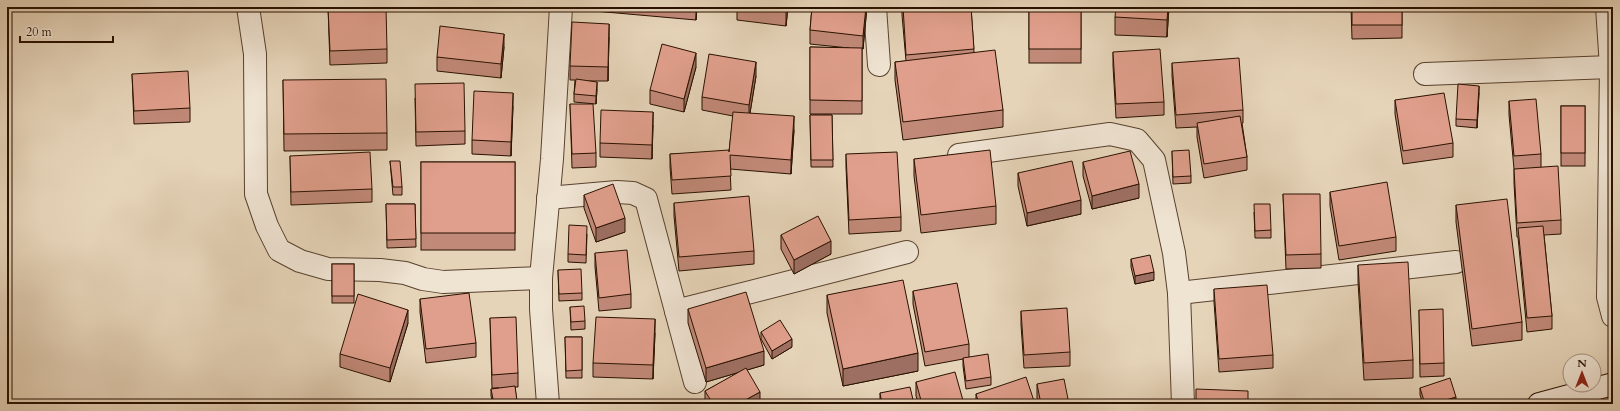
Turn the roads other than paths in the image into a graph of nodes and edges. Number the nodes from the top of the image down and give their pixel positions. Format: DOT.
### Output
graph roads {
  1 [pos="248,7"];
  2 [pos="561,7"];
  3 [pos="874,7"];
  4 [pos="1607,7"];
  5 [pos="879,65"];
  6 [pos="1611,67"];
  7 [pos="1426,74"];
  8 [pos="938,158"];
  9 [pos="548,198"];
  10 [pos="907,252"];
  11 [pos="1456,262"];
  12 [pos="541,278"];
  13 [pos="1179,293"];
  14 [pos="676,311"];
  15 [pos="1613,316"];
  16 [pos="695,382"];
  17 [pos="1613,384"];
  18 [pos="548,404"];
  19 [pos="1183,404"];
  20 [pos="1539,404"];
  1 -- 12 [label="street"];
  2 -- 9 [label="street"];
  3 -- 5 [label="street"];
  4 -- 6 [label="street"];
  6 -- 7 [label="street"];
  6 -- 15 [label="street"];
  8 -- 13 [label="street"];
  9 -- 12 [label="street"];
  9 -- 14 [label="street"];
  10 -- 14 [label="street"];
  11 -- 13 [label="street"];
  12 -- 18 [label="street"];
  13 -- 19 [label="street"];
  14 -- 16 [label="street"];
  17 -- 20 [label="street"];
}
